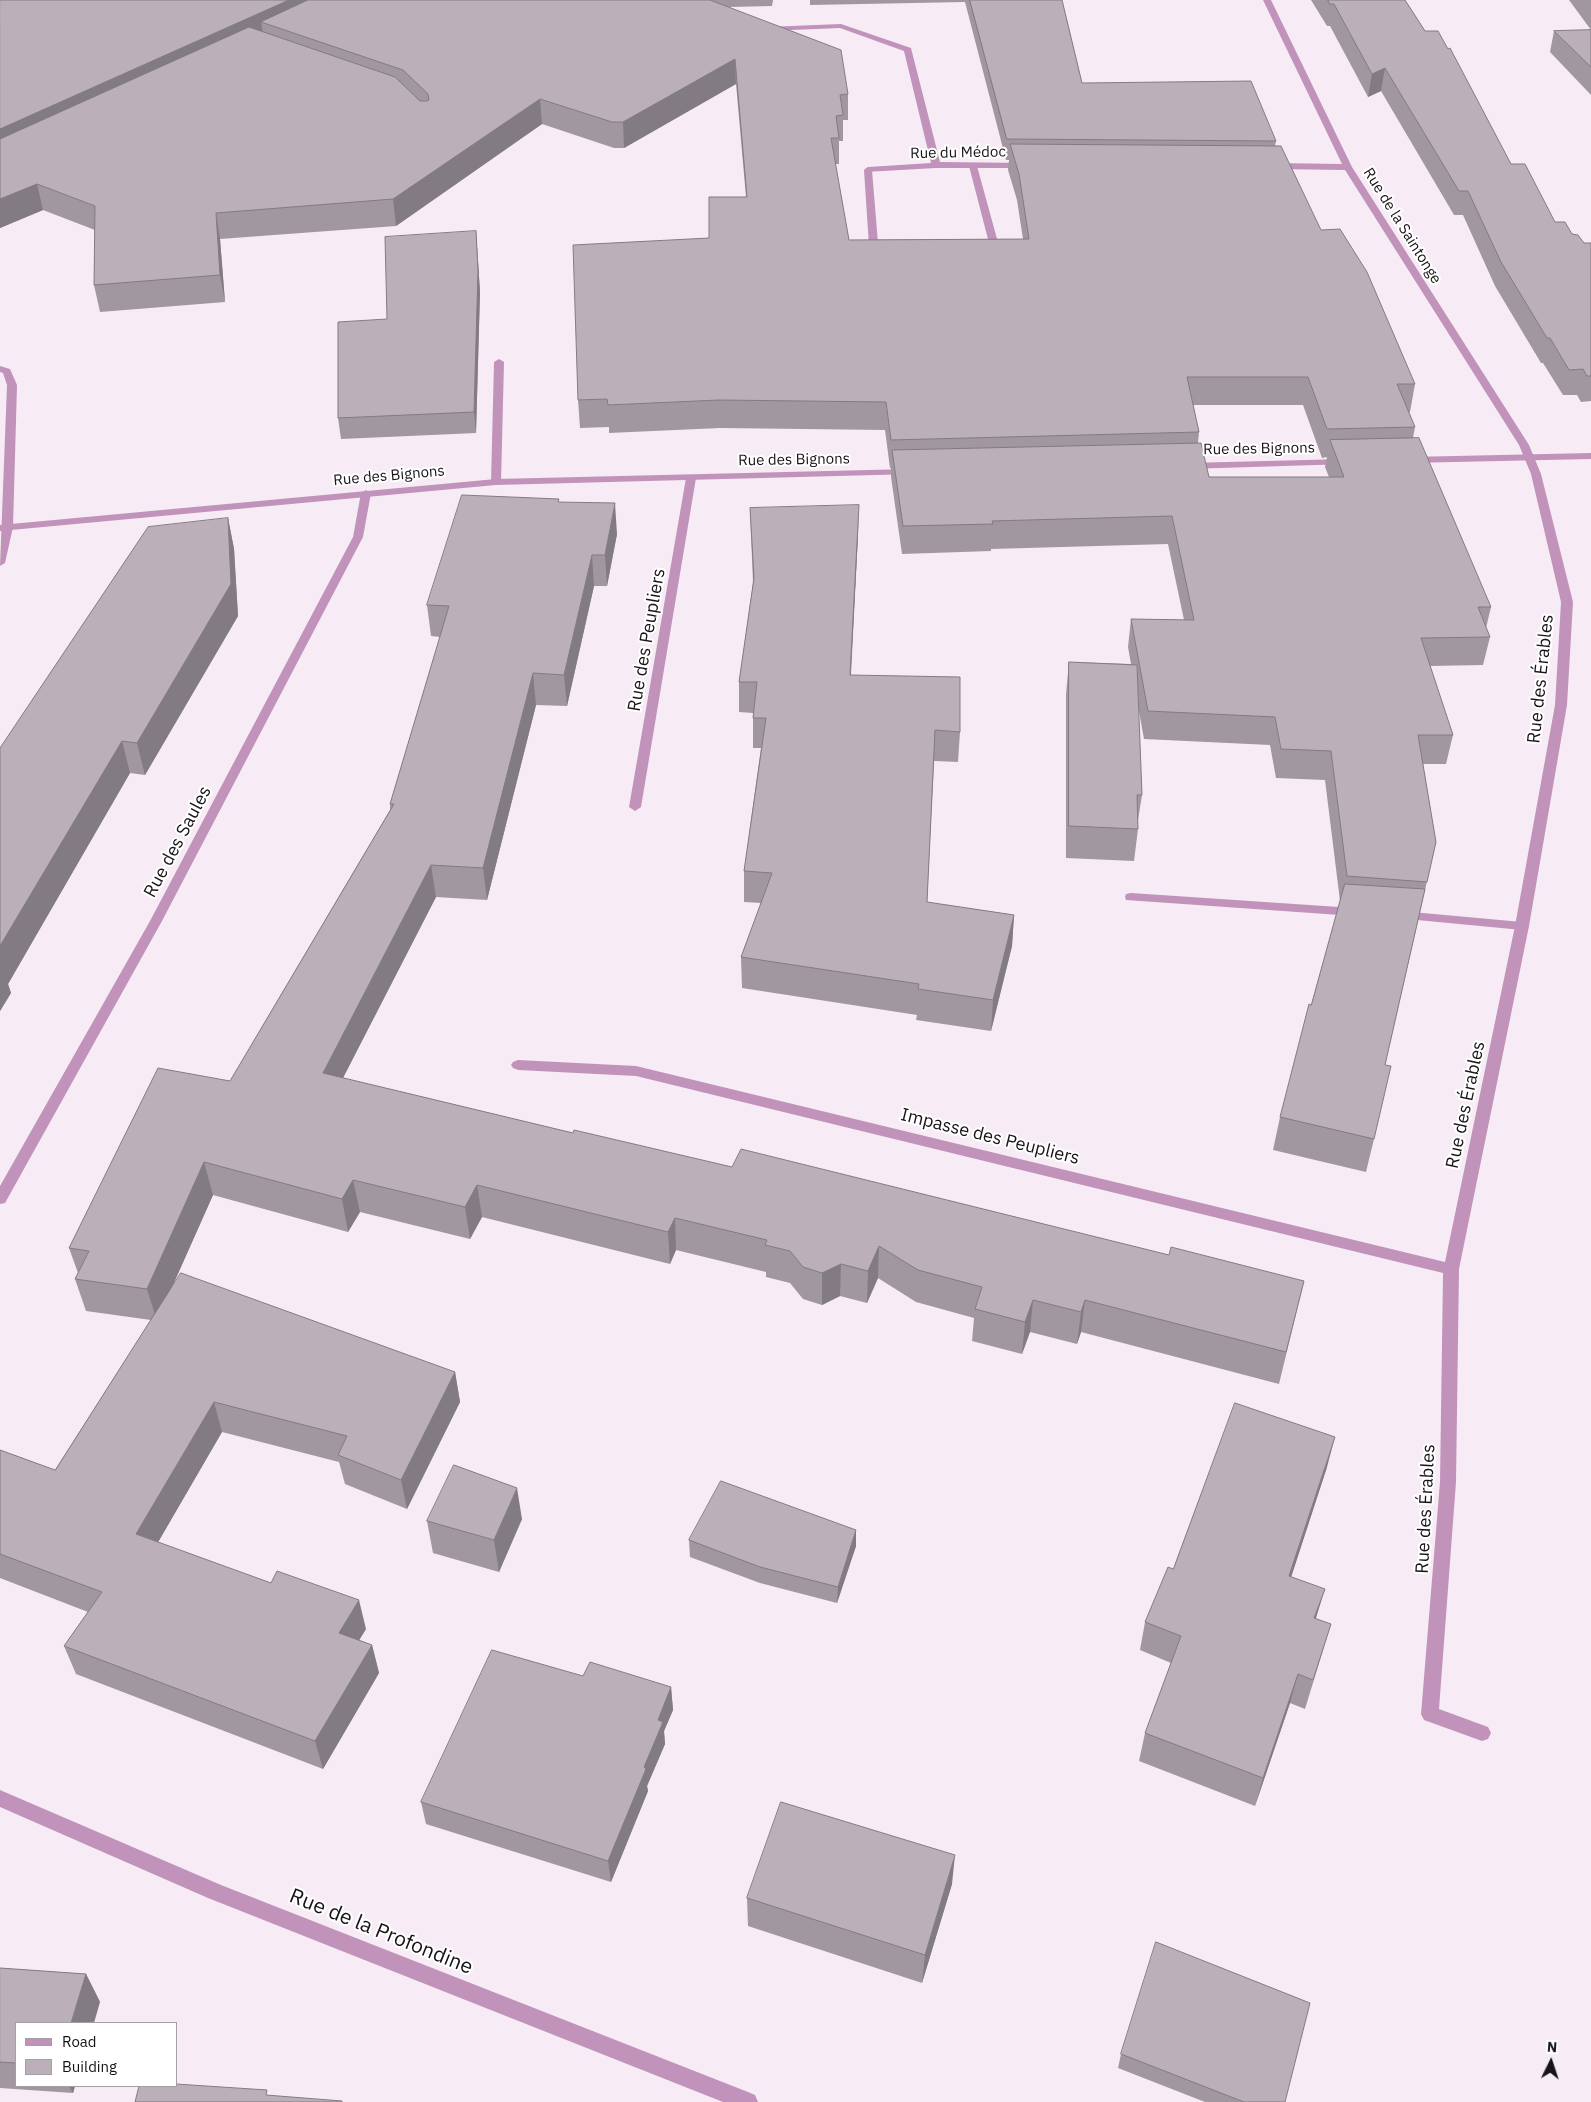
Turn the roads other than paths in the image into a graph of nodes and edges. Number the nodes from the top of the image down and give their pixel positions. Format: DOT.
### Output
graph roads {
  1 [pos="1267,0"];
  2 [pos="753,30"];
  3 [pos="936,165"];
  4 [pos="973,166"];
  5 [pos="1032,166"];
  6 [pos="1259,166"];
  7 [pos="1348,166"];
  8 [pos="894,246"];
  9 [pos="974,246"];
  10 [pos="499,362"];
  11 [pos="0,369"];
  12 [pos="1591,456"];
  13 [pos="1529,458"];
  14 [pos="1397,460"];
  15 [pos="1357,462"];
  16 [pos="1178,466"];
  17 [pos="920,472"];
  18 [pos="691,478"];
  19 [pos="496,482"];
  20 [pos="366,493"];
  21 [pos="4,527"];
  22 [pos="0,563"];
  23 [pos="636,807"];
  24 [pos="1131,898"];
  25 [pos="1368,913"];
  26 [pos="1388,914"];
  27 [pos="1522,926"];
  28 [pos="518,1065"];
  29 [pos="0,1199"];
  30 [pos="1451,1269"];
  31 [pos="1482,1733"];
  32 [pos="0,1798"];
  33 [pos="748,2102"];
  1 -- 7 [label="street, Rue de la Saintonge"];
  2 -- 3 [label="street"];
  3 -- 4 [label="street, Rue du Médoc"];
  3 -- 8 [label="street, Rue du Médoc"];
  4 -- 5 [label="street, Rue du Médoc"];
  4 -- 9 [label="street"];
  6 -- 7 [label="street"];
  7 -- 13 [label="street, Rue de la Saintonge"];
  10 -- 19 [label="street"];
  11 -- 21 [label="street"];
  12 -- 13 [label="street"];
  13 -- 14 [label="street"];
  13 -- 27 [label="street, Rue des Érables"];
  15 -- 16 [label="street, Rue des Bignons"];
  17 -- 18 [label="street, Rue des Bignons"];
  18 -- 19 [label="street, Rue des Bignons"];
  18 -- 23 [label="street, Rue des Peupliers"];
  19 -- 20 [label="street, Rue des Bignons"];
  20 -- 21 [label="street, Rue des Bignons"];
  20 -- 29 [label="street, Rue des Saules"];
  21 -- 22 [label="street"];
  24 -- 25 [label="street"];
  26 -- 27 [label="street"];
  27 -- 30 [label="street, Rue des Érables"];
  28 -- 30 [label="street, Impasse des Peupliers"];
  30 -- 31 [label="street, Rue des Érables"];
  32 -- 33 [label="street, Rue de la Profondine"];
}
